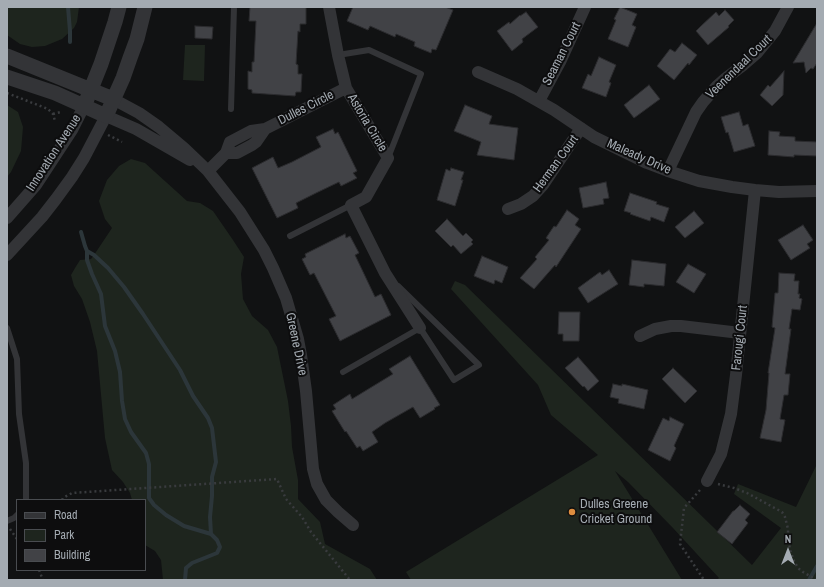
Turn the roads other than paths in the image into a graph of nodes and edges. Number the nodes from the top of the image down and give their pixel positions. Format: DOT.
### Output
graph roads {
  1 [pos="119,7"];
  2 [pos="145,7"];
  3 [pos="234,7"];
  4 [pos="329,7"];
  5 [pos="585,7"];
  6 [pos="788,7"];
  7 [pos="338,55"];
  8 [pos="7,56"];
  9 [pos="478,72"];
  10 [pos="7,77"];
  11 [pos="346,88"];
  12 [pos="91,89"];
  13 [pos="113,99"];
  14 [pos="539,101"];
  15 [pos="84,106"];
  16 [pos="231,109"];
  17 [pos="106,116"];
  18 [pos="581,128"];
  19 [pos="388,158"];
  20 [pos="208,171"];
  21 [pos="668,171"];
  22 [pos="755,190"];
  23 [pos="817,191"];
  24 [pos="351,205"];
  25 [pos="508,209"];
  26 [pos="7,218"];
  27 [pos="290,236"];
  28 [pos="7,255"];
  29 [pos="385,273"];
  30 [pos="7,328"];
  31 [pos="420,328"];
  32 [pos="740,333"];
  33 [pos="640,336"];
  34 [pos="343,372"];
  35 [pos="707,481"];
  36 [pos="26,499"];
  37 [pos="16,516"];
  38 [pos="7,521"];
  39 [pos="353,525"];
  1 -- 12 [label="street, Innovation Avenue"];
  2 -- 13 [label="street, Innovation Avenue"];
  3 -- 16 [label="lane"];
  4 -- 7 [label="street, Astoria Circle"];
  5 -- 14 [label="street, Seaman Court"];
  6 -- 21 [label="street, Veenendaal Court"];
  7 -- 11 [label="street, Astoria Circle"];
  7 -- 19 [label="lane"];
  8 -- 12 [label="street"];
  9 -- 14 [label="street, Maleady Drive"];
  10 -- 15 [label="street, Innovation Avenue"];
  11 -- 19 [label="street, Astoria Circle"];
  11 -- 20 [label="street, Dulles Circle"];
  12 -- 13 [label="street"];
  12 -- 15 [label="street, Innovation Avenue"];
  13 -- 17 [label="street, Innovation Avenue"];
  13 -- 20 [label="street, Greene Drive"];
  14 -- 18 [label="street, Maleady Drive"];
  15 -- 17 [label="street, Innovation Avenue"];
  15 -- 26 [label="street, Innovation Avenue"];
  17 -- 20 [label="street, Greene Drive"];
  17 -- 28 [label="street, Innovation Avenue"];
  18 -- 21 [label="street, Maleady Drive"];
  18 -- 25 [label="street, Herman Court"];
  19 -- 24 [label="street, Astoria Circle"];
  20 -- 39 [label="street, Greene Drive"];
  21 -- 22 [label="street, Maleady Drive"];
  22 -- 23 [label="street, Maleady Drive"];
  22 -- 32 [label="street, Farougi Court"];
  24 -- 27 [label="lane"];
  24 -- 29 [label="street"];
  29 -- 31 [label="street"];
  29 -- 31 [label="lane"];
  30 -- 36 [label="lane"];
  31 -- 34 [label="lane"];
  32 -- 33 [label="street"];
  32 -- 35 [label="street, Farougi Court"];
  37 -- 38 [label="lane"];
}
